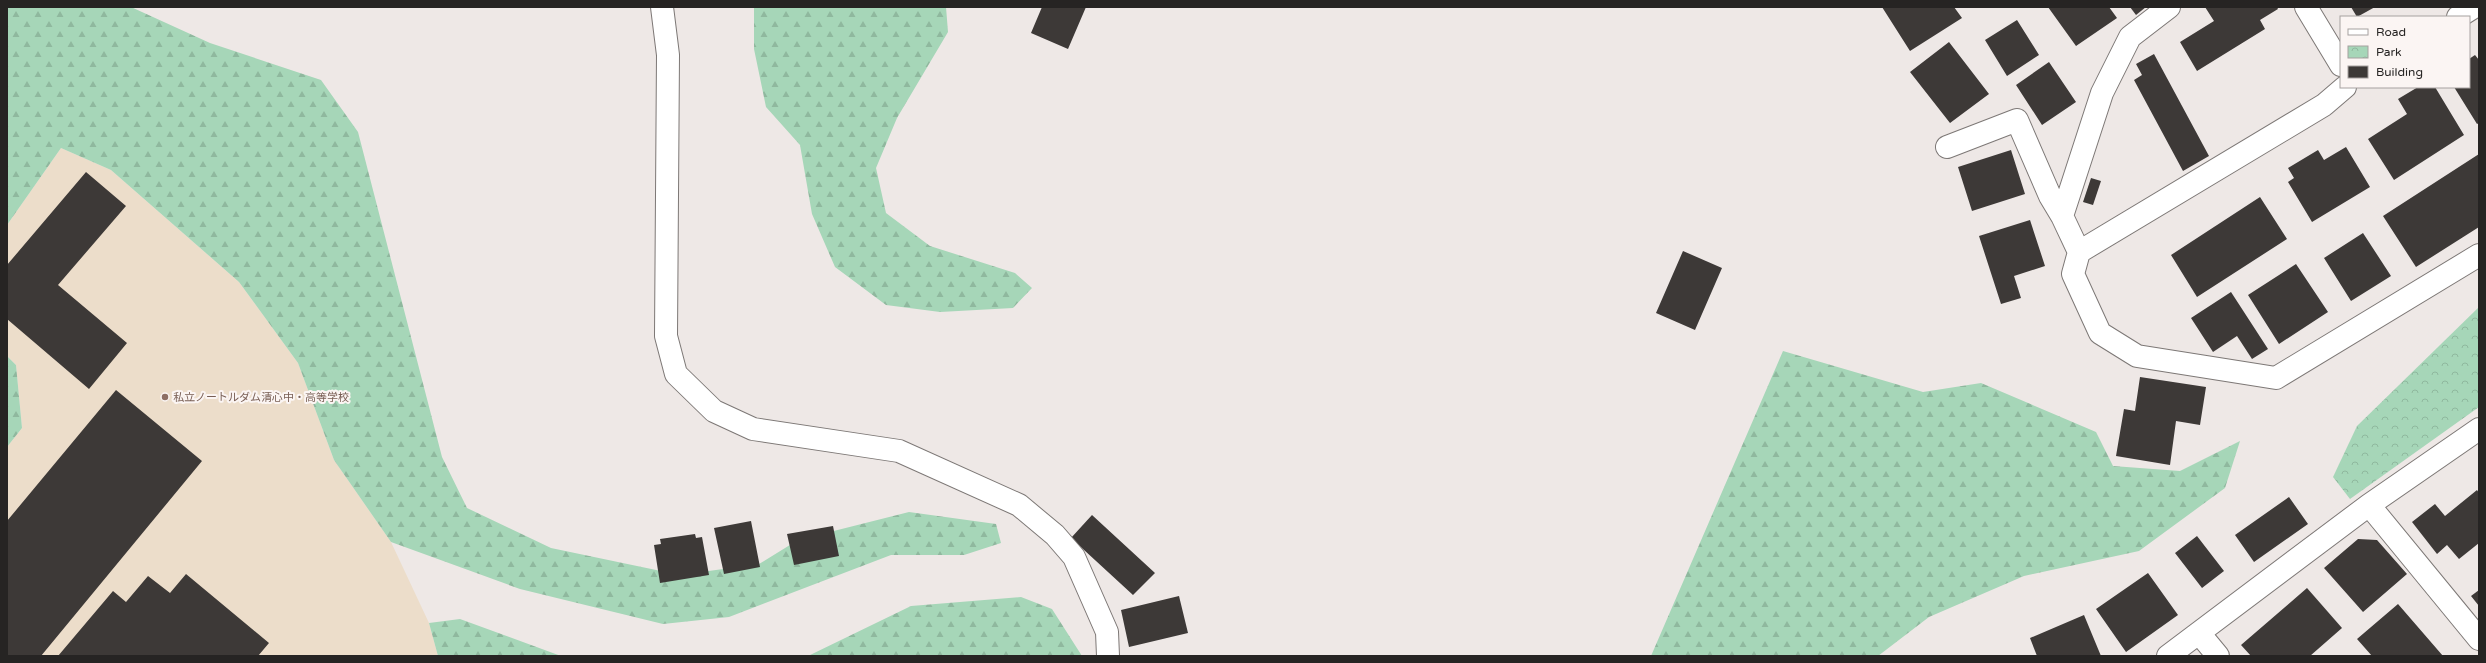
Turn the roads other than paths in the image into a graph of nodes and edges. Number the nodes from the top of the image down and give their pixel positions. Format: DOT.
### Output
graph roads {
  1 [pos="662,7"];
  2 [pos="2169,7"];
  3 [pos="2306,7"];
  4 [pos="2474,7"];
  5 [pos="2460,16"];
  6 [pos="2340,63"];
  7 [pos="2343,88"];
  8 [pos="1947,147"];
  9 [pos="2062,216"];
  10 [pos="2080,252"];
  11 [pos="2479,255"];
  12 [pos="2479,429"];
  13 [pos="2369,506"];
  14 [pos="2199,633"];
  15 [pos="2479,639"];
  16 [pos="1108,656"];
  17 [pos="2168,656"];
  18 [pos="2218,656"];
  1 -- 16 [label="street"];
  2 -- 9 [label="street"];
  3 -- 6 [label="street"];
  4 -- 5 [label="street"];
  7 -- 10 [label="street"];
  8 -- 9 [label="street"];
  9 -- 10 [label="street"];
  10 -- 11 [label="street"];
  12 -- 13 [label="street"];
  13 -- 14 [label="street"];
  13 -- 15 [label="street"];
  14 -- 17 [label="street"];
  14 -- 18 [label="street"];
}
